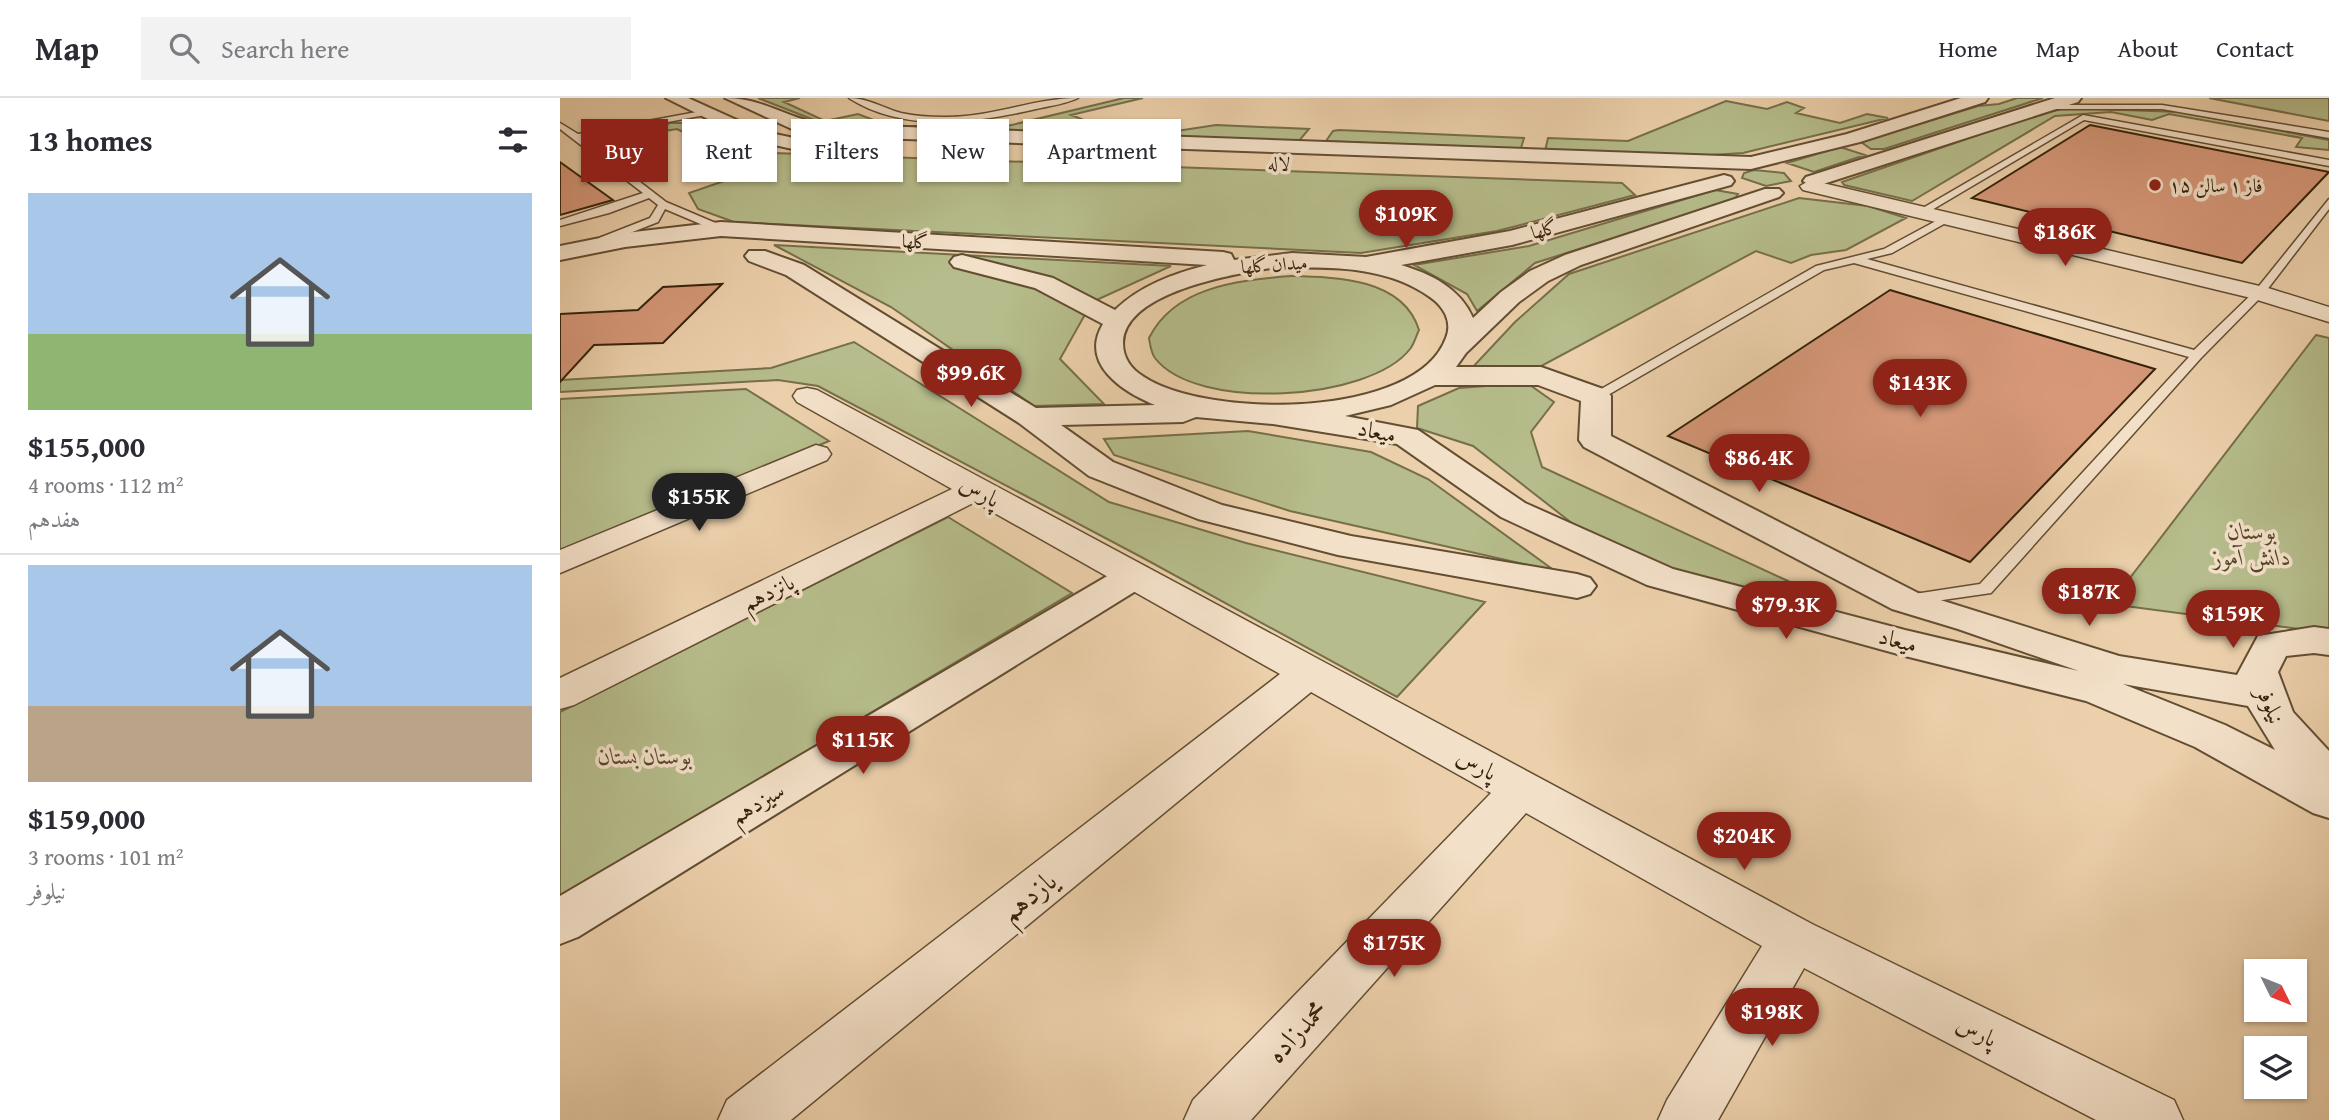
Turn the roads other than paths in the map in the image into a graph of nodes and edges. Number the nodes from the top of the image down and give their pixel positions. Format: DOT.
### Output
graph roads {
  1 [pos="734,98"];
  2 [pos="853,98"];
  3 [pos="1074,98"];
  4 [pos="1979,98"];
  5 [pos="2072,98"];
  6 [pos="685,103"];
  7 [pos="2045,107"];
  8 [pos="578,125"];
  9 [pos="567,131"];
  10 [pos="2329,135"];
  11 [pos="1023,138"];
  12 [pos="1853,138"];
  13 [pos="1181,143"];
  14 [pos="1023,153"];
  15 [pos="1899,154"];
  16 [pos="1181,159"];
  17 [pos="1751,163"];
  18 [pos="2329,163"];
  19 [pos="1631,176"];
  20 [pos="1724,181"];
  21 [pos="1812,183"];
  22 [pos="1772,193"];
  23 [pos="650,194"];
  24 [pos="1657,199"];
  25 [pos="2329,202"];
  26 [pos="663,204"];
  27 [pos="1921,212"];
  28 [pos="1947,218"];
  29 [pos="560,223"];
  30 [pos="721,229"];
  31 [pos="569,251"];
  32 [pos="757,256"];
  33 [pos="1854,259"];
  34 [pos="1271,261"];
  35 [pos="1361,264"];
  36 [pos="560,274"];
  37 [pos="2259,293"];
  38 [pos="2329,315"];
  39 [pos="1118,321"];
  40 [pos="1458,347"];
  41 [pos="2197,355"];
  42 [pos="1429,376"];
  43 [pos="807,396"];
  44 [pos="1597,396"];
  45 [pos="1217,412"];
  46 [pos="1273,415"];
  47 [pos="1030,417"];
  48 [pos="816,454"];
  49 [pos="977,489"];
  50 [pos="560,563"];
  51 [pos="1134,576"];
  52 [pos="1577,586"];
  53 [pos="1905,601"];
  54 [pos="1905,642"];
  55 [pos="2329,642"];
  56 [pos="1309,672"];
  57 [pos="560,695"];
  58 [pos="2263,695"];
  59 [pos="2329,777"];
  60 [pos="1522,789"];
  61 [pos="2329,800"];
  62 [pos="560,922"];
  63 [pos="1794,939"];
  64 [pos="747,1120"];
  65 [pos="1213,1120"];
  66 [pos="1686,1120"];
  67 [pos="2154,1120"];
  1 -- 11 [label="street, لاله"];
  2 -- 3 [label="lane"];
  4 -- 12 [label="street"];
  5 -- 7 [label="street"];
  6 -- 9 [label="lane"];
  6 -- 14 [label="street, لاله"];
  7 -- 10 [label="lane"];
  7 -- 15 [label="street"];
  8 -- 9 [label="lane"];
  9 -- 23 [label="lane"];
  12 -- 15 [label="street"];
  12 -- 17 [label="street"];
  13 -- 17 [label="street, لاله"];
  15 -- 21 [label="street"];
  16 -- 19 [label="street, لاله"];
  17 -- 20 [label="street"];
  17 -- 21 [label="street"];
  18 -- 27 [label="lane"];
  19 -- 20 [label="street, لاله"];
  19 -- 24 [label="street"];
  20 -- 22 [label="street, لاله"];
  20 -- 24 [label="street, گلها"];
  21 -- 22 [label="street"];
  21 -- 27 [label="street"];
  22 -- 40 [label="street, گلها"];
  23 -- 26 [label="lane"];
  23 -- 29 [label="lane"];
  24 -- 35 [label="street, گلها"];
  25 -- 37 [label="lane"];
  26 -- 30 [label="lane"];
  26 -- 31 [label="lane"];
  27 -- 28 [label="street"];
  28 -- 33 [label="lane"];
  28 -- 37 [label="street"];
  30 -- 31 [label="street, گلها"];
  30 -- 34 [label="street, گلها"];
  32 -- 47 [label="street"];
  33 -- 41 [label="lane"];
  33 -- 44 [label="lane"];
  34 -- 35 [label="street, میدان گلها"];
  34 -- 39 [label="street, میدان گلها"];
  35 -- 40 [label="street, میدان گلها"];
  36 -- 39 [label="street"];
  37 -- 38 [label="street"];
  37 -- 41 [label="lane"];
  39 -- 45 [label="street"];
  40 -- 42 [label="street"];
  41 -- 53 [label="lane"];
  42 -- 44 [label="street"];
  42 -- 46 [label="street"];
  43 -- 49 [label="street, پارس"];
  44 -- 53 [label="street"];
  45 -- 46 [label="street"];
  45 -- 47 [label="street"];
  46 -- 54 [label="street, میعاد"];
  47 -- 52 [label="street"];
  48 -- 50 [label="street"];
  49 -- 51 [label="street, پارس"];
  49 -- 57 [label="street, پانزدهم"];
  51 -- 56 [label="street, پارس"];
  51 -- 62 [label="street, سیزدهم"];
  53 -- 54 [label="street"];
  53 -- 58 [label="street"];
  54 -- 61 [label="street, میعاد"];
  55 -- 58 [label="street, نیلوفر"];
  56 -- 60 [label="street, پارس"];
  56 -- 64 [label="street, یازدهم"];
  58 -- 59 [label="street, نیلوفر"];
  60 -- 63 [label="street, پارس"];
  60 -- 65 [label="street, محمدزاده"];
  63 -- 66 [label="street"];
  63 -- 67 [label="street, پارس"];
}
